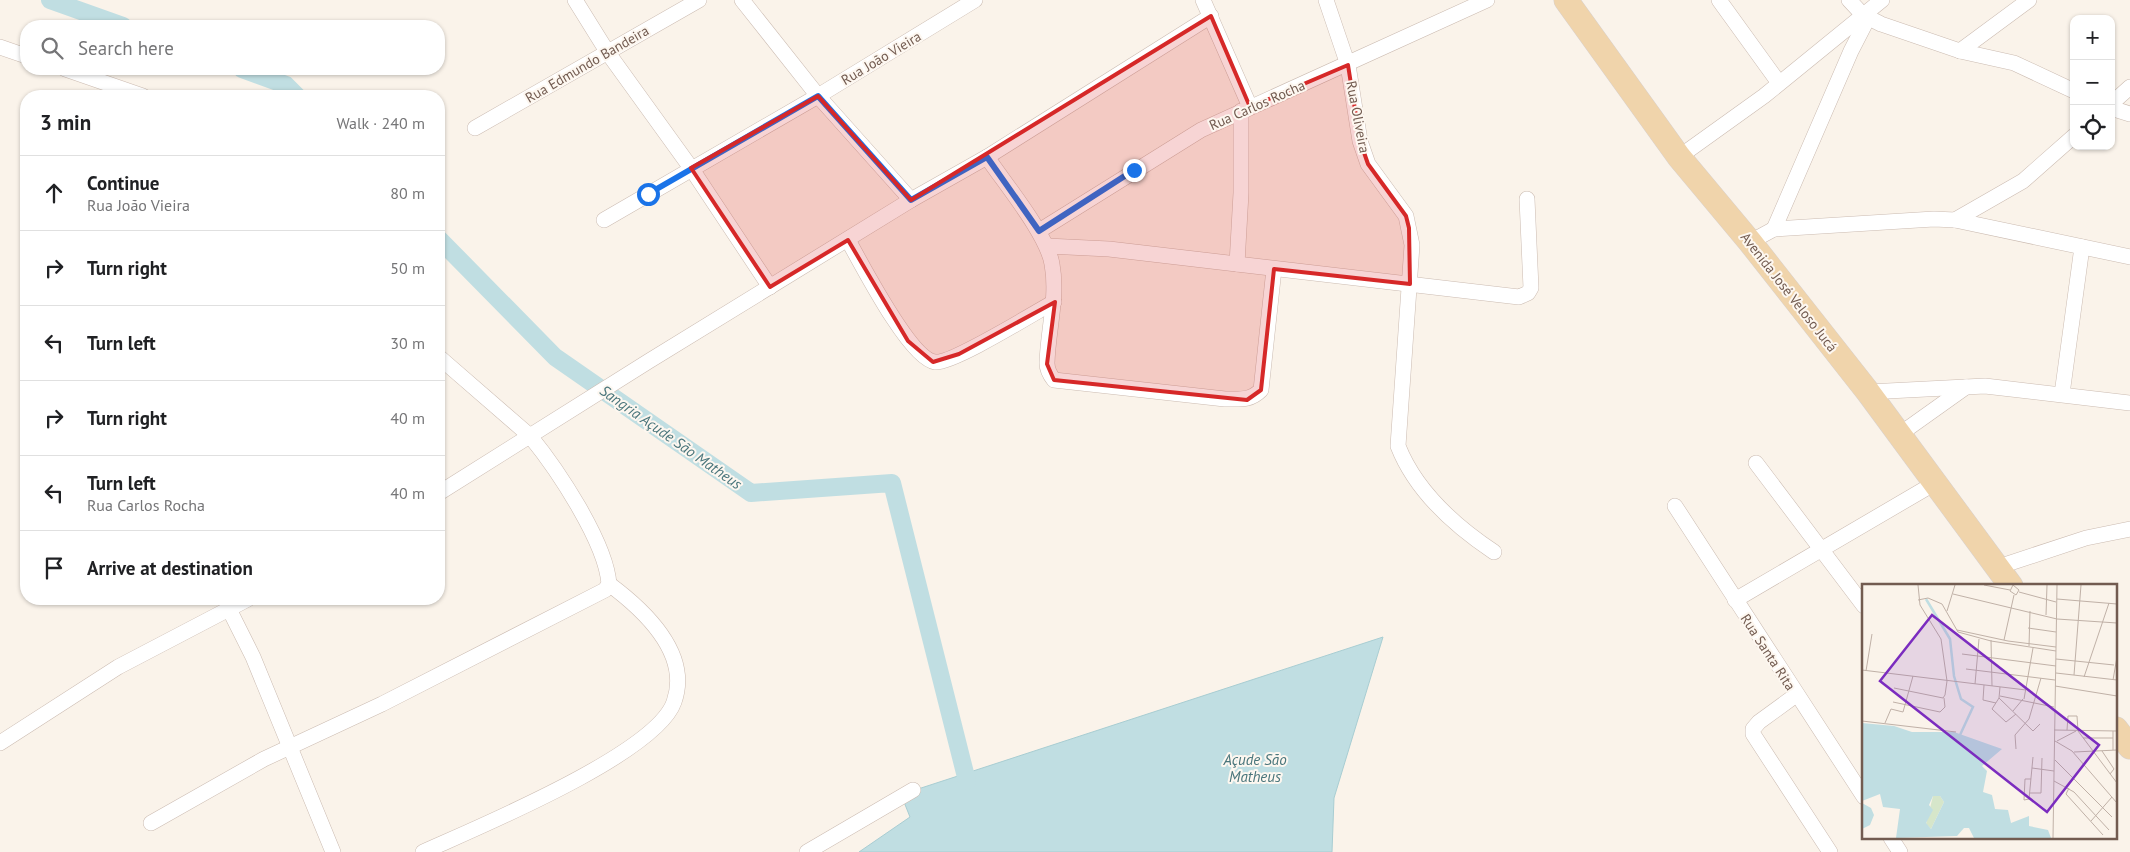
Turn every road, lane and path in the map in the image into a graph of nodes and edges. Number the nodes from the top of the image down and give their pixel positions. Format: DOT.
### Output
graph roads {
  1 [pos="575,0"];
  2 [pos="700,0"];
  3 [pos="742,0"];
  4 [pos="975,0"];
  5 [pos="1203,0"];
  6 [pos="1326,0"];
  7 [pos="1487,0"];
  8 [pos="1566,0"];
  9 [pos="1719,0"];
  10 [pos="1849,0"];
  11 [pos="1882,0"];
  12 [pos="2029,0"];
  13 [pos="1210,16"];
  14 [pos="1866,17"];
  15 [pos="0,48"];
  16 [pos="1960,51"];
  17 [pos="608,52"];
  18 [pos="20,54"];
  19 [pos="1348,65"];
  20 [pos="82,75"];
  21 [pos="1779,83"];
  22 [pos="2130,86"];
  23 [pos="2070,89"];
  24 [pos="126,90"];
  25 [pos="818,96"];
  26 [pos="2115,100"];
  27 [pos="1246,109"];
  28 [pos="2115,109"];
  29 [pos="2130,114"];
  30 [pos="475,128"];
  31 [pos="2070,139"];
  32 [pos="1680,156"];
  33 [pos="987,157"];
  34 [pos="691,168"];
  35 [pos="1527,199"];
  36 [pos="911,200"];
  37 [pos="604,220"];
  38 [pos="1955,220"];
  39 [pos="1774,229"];
  40 [pos="1039,231"];
  41 [pos="848,240"];
  42 [pos="1750,242"];
  43 [pos="1047,246"];
  44 [pos="2082,247"];
  45 [pos="2130,257"];
  46 [pos="1237,264"];
  47 [pos="1274,269"];
  48 [pos="1410,284"];
  49 [pos="770,287"];
  50 [pos="1054,302"];
  51 [pos="445,362"];
  52 [pos="1966,387"];
  53 [pos="1868,392"];
  54 [pos="2062,394"];
  55 [pos="2130,403"];
  56 [pos="1900,434"];
  57 [pos="530,436"];
  58 [pos="1756,463"];
  59 [pos="1935,483"];
  60 [pos="445,489"];
  61 [pos="1675,506"];
  62 [pos="2130,529"];
  63 [pos="1822,550"];
  64 [pos="1494,552"];
  65 [pos="2004,576"];
  66 [pos="609,584"];
  67 [pos="1735,600"];
  68 [pos="1862,603"];
  69 [pos="237,605"];
  70 [pos="229,609"];
  71 [pos="1796,695"];
  72 [pos="2118,732"];
  73 [pos="0,743"];
  74 [pos="291,746"];
  75 [pos="2130,747"];
  76 [pos="913,790"];
  77 [pos="1862,794"];
  78 [pos="151,823"];
  79 [pos="1892,840"];
  80 [pos="333,852"];
  81 [pos="423,852"];
  82 [pos="807,852"];
  83 [pos="1830,852"];
  84 [pos="1900,852"];
  1 -- 17 [label="street"];
  2 -- 17 [label="street, Rua Edmundo Bandeira"];
  3 -- 25 [label="street"];
  4 -- 25 [label="street, Rua João Vieira"];
  5 -- 13 [label="street"];
  6 -- 19 [label="street, Rua Oliveira"];
  7 -- 19 [label="street, Rua Carlos Rocha"];
  8 -- 32 [label="main road, Avenida José Veloso Jucá"];
  9 -- 21 [label="street"];
  10 -- 14 [label="street"];
  11 -- 14 [label="street"];
  12 -- 16 [label="street"];
  13 -- 27 [label="street"];
  13 -- 33 [label="street"];
  14 -- 16 [label="street"];
  14 -- 21 [label="street"];
  14 -- 39 [label="street"];
  15 -- 18 [label="street"];
  16 -- 23 [label="street"];
  17 -- 30 [label="street, Rua Edmundo Bandeira"];
  17 -- 34 [label="street"];
  19 -- 27 [label="street, Rua Carlos Rocha"];
  19 -- 48 [label="street, Rua Oliveira"];
  20 -- 24 [label="street"];
  21 -- 32 [label="street"];
  22 -- 26 [label="street"];
  25 -- 34 [label="street, Rua João Vieira"];
  25 -- 36 [label="street"];
  27 -- 40 [label="street, Rua Carlos Rocha"];
  27 -- 46 [label="street"];
  28 -- 29 [label="street"];
  31 -- 38 [label="street"];
  32 -- 42 [label="main road, Avenida José Veloso Jucá"];
  33 -- 36 [label="street"];
  33 -- 40 [label="street"];
  34 -- 37 [label="street, Rua João Vieira"];
  34 -- 49 [label="street"];
  35 -- 48 [label="street"];
  36 -- 41 [label="street"];
  38 -- 39 [label="street"];
  38 -- 44 [label="street"];
  39 -- 42 [label="street"];
  40 -- 43 [label="street"];
  41 -- 49 [label="street"];
  41 -- 50 [label="street"];
  42 -- 53 [label="main road, Avenida José Veloso Jucá"];
  43 -- 46 [label="street"];
  43 -- 50 [label="street"];
  44 -- 45 [label="street"];
  44 -- 54 [label="street"];
  46 -- 47 [label="street"];
  47 -- 48 [label="street"];
  47 -- 50 [label="street"];
  48 -- 64 [label="street, Rua Oliveira"];
  49 -- 57 [label="street"];
  51 -- 57 [label="street"];
  52 -- 53 [label="street"];
  52 -- 54 [label="street"];
  52 -- 56 [label="street"];
  53 -- 56 [label="main road, Avenida José Veloso Jucá"];
  54 -- 55 [label="street"];
  56 -- 59 [label="main road, Avenida José Veloso Jucá"];
  57 -- 60 [label="street"];
  57 -- 66 [label="street"];
  58 -- 63 [label="street"];
  59 -- 63 [label="street"];
  59 -- 65 [label="main road, Avenida José Veloso Jucá"];
  61 -- 67 [label="street, Rua Santa Rita"];
  62 -- 65 [label="street"];
  63 -- 67 [label="street"];
  63 -- 68 [label="street"];
  66 -- 74 [label="street"];
  66 -- 81 [label="street"];
  67 -- 71 [label="street, Rua Santa Rita"];
  69 -- 70 [label="street"];
  70 -- 73 [label="street"];
  70 -- 74 [label="street"];
  71 -- 77 [label="street, Rua Santa Rita"];
  71 -- 83 [label="street"];
  72 -- 75 [label="main road"];
  74 -- 78 [label="street"];
  74 -- 80 [label="street"];
  76 -- 82 [label="street"];
  79 -- 84 [label="street"];
}
